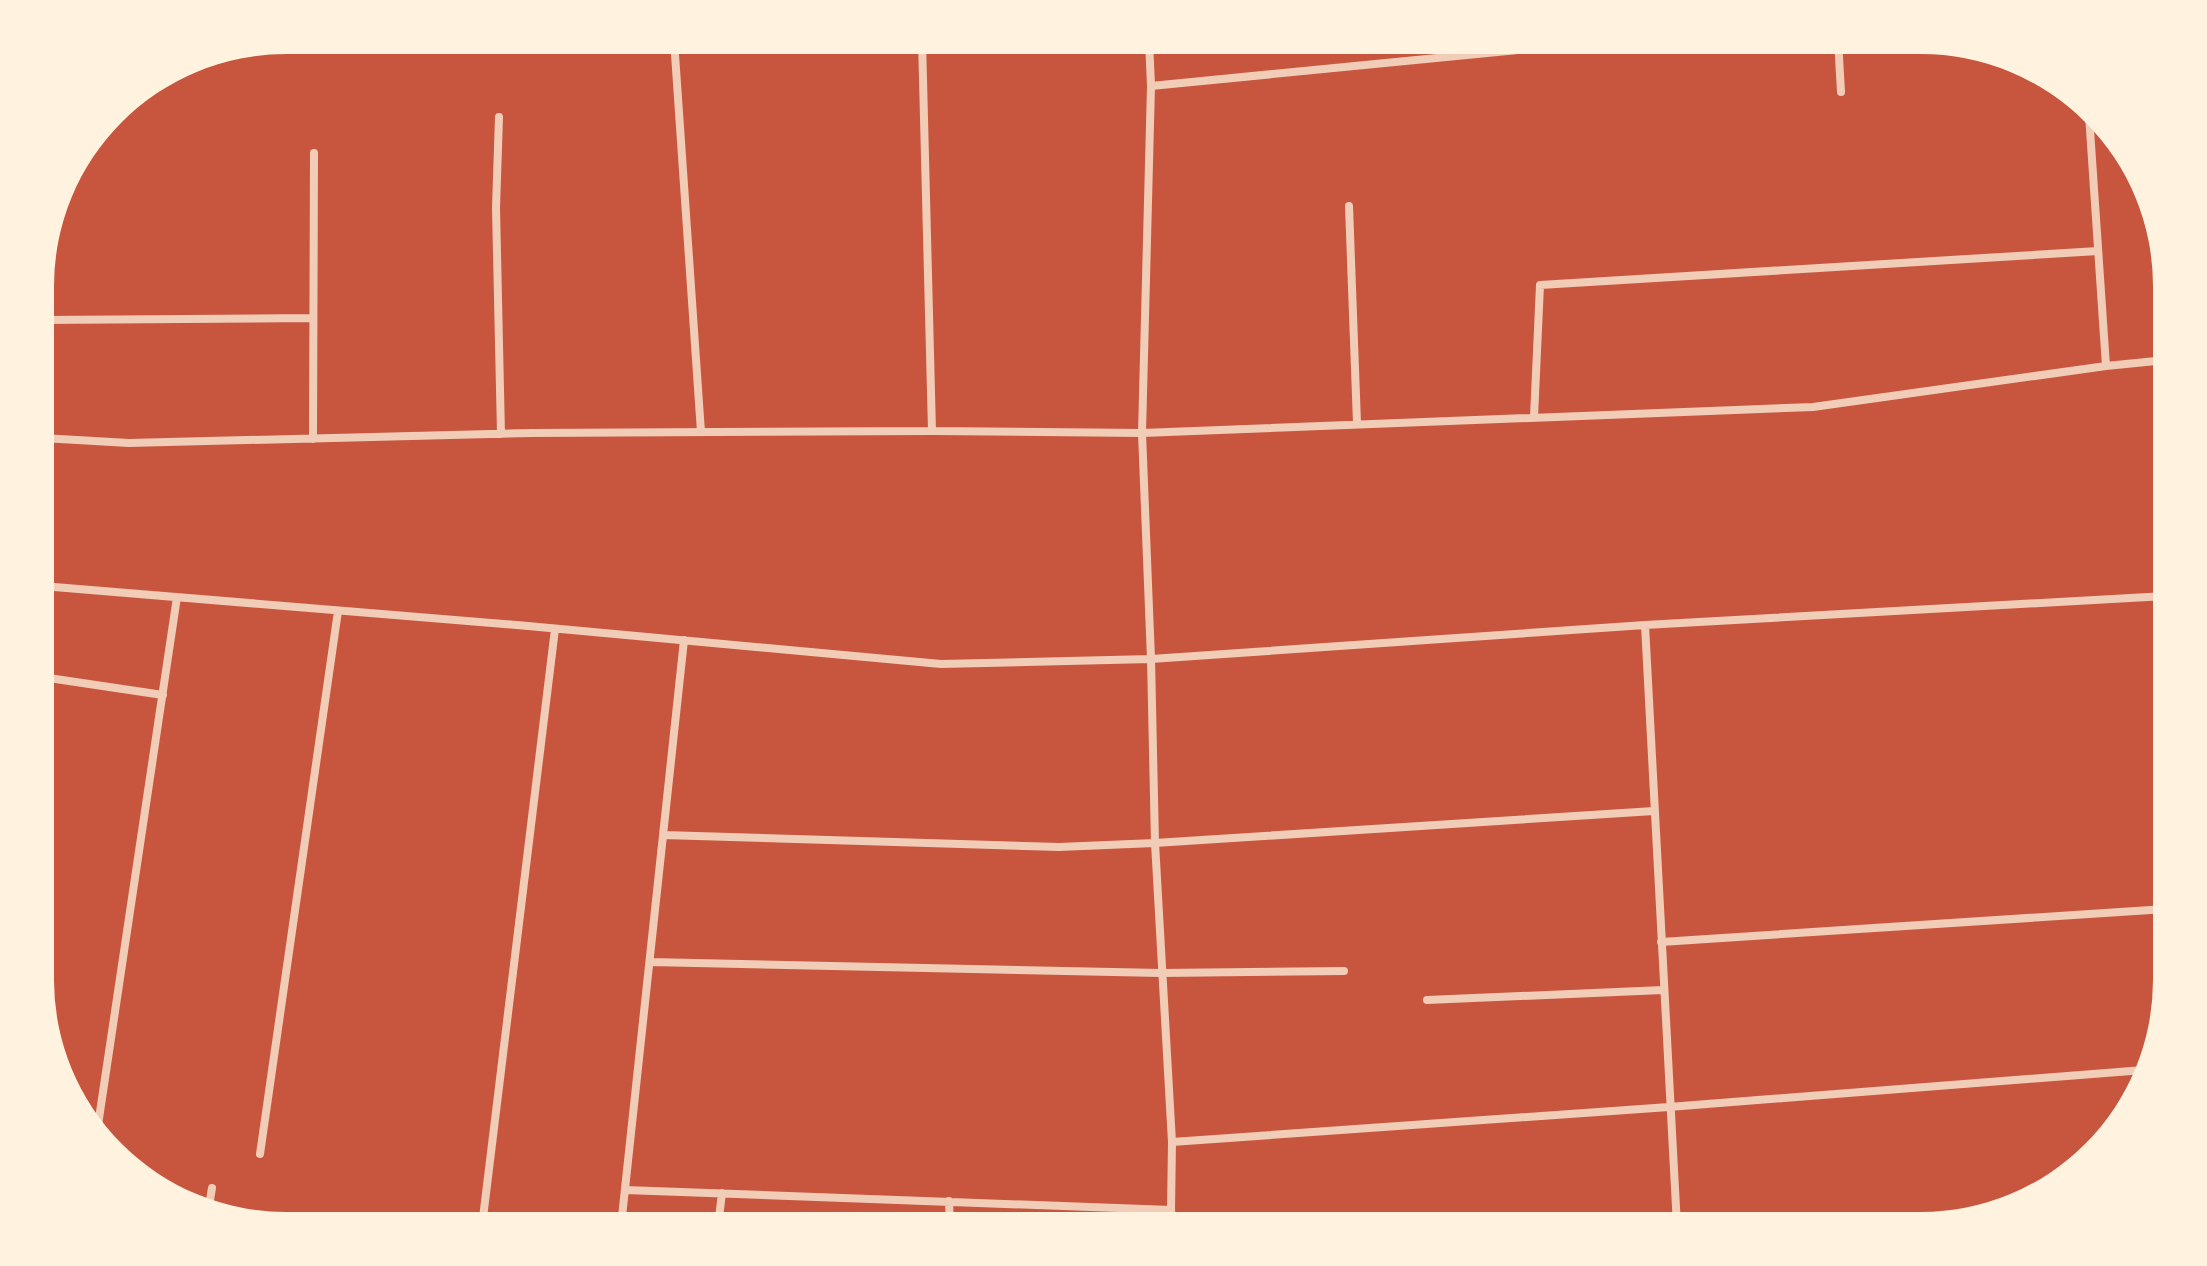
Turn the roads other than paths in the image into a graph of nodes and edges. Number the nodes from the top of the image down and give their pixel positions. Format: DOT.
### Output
graph roads {
  1 [pos="675,54"];
  2 [pos="922,54"];
  3 [pos="1150,54"];
  4 [pos="1477,54"];
  5 [pos="1839,54"];
  6 [pos="1151,86"];
  7 [pos="1841,92"];
  8 [pos="499,117"];
  9 [pos="2090,127"];
  10 [pos="314,153"];
  11 [pos="1349,206"];
  12 [pos="2098,251"];
  13 [pos="313,318"];
  14 [pos="54,320"];
  15 [pos="2153,361"];
  16 [pos="2106,366"];
  17 [pos="1534,417"];
  18 [pos="1357,423"];
  19 [pos="932,431"];
  20 [pos="701,432"];
  21 [pos="1142,433"];
  22 [pos="501,434"];
  23 [pos="54,439"];
  24 [pos="313,439"];
  25 [pos="54,587"];
  26 [pos="177,597"];
  27 [pos="2153,597"];
  28 [pos="338,611"];
  29 [pos="1645,625"];
  30 [pos="555,629"];
  31 [pos="684,640"];
  32 [pos="1151,659"];
  33 [pos="54,679"];
  34 [pos="163,695"];
  35 [pos="1654,811"];
  36 [pos="663,835"];
  37 [pos="1155,843"];
  38 [pos="2153,910"];
  39 [pos="1661,942"];
  40 [pos="650,962"];
  41 [pos="1344,971"];
  42 [pos="1161,973"];
  43 [pos="1663,990"];
  44 [pos="1427,1000"];
  45 [pos="2134,1071"];
  46 [pos="1669,1107"];
  47 [pos="99,1117"];
  48 [pos="1172,1142"];
  49 [pos="260,1154"];
  50 [pos="212,1188"];
  51 [pos="625,1190"];
  52 [pos="722,1193"];
  53 [pos="210,1199"];
  54 [pos="949,1201"];
  55 [pos="1171,1210"];
  56 [pos="484,1212"];
  57 [pos="623,1212"];
  58 [pos="720,1212"];
  59 [pos="949,1212"];
  60 [pos="1676,1212"];
  1 -- 20 [label="street"];
  2 -- 19 [label="street"];
  3 -- 6 [label="street"];
  4 -- 6 [label="street"];
  5 -- 7 [label="street"];
  6 -- 21 [label="street"];
  8 -- 22 [label="street"];
  9 -- 12 [label="street"];
  10 -- 13 [label="street"];
  11 -- 18 [label="street"];
  12 -- 16 [label="street"];
  12 -- 17 [label="street"];
  13 -- 14 [label="street"];
  13 -- 24 [label="street"];
  15 -- 16 [label="street"];
  16 -- 17 [label="street"];
  17 -- 18 [label="street"];
  18 -- 21 [label="street"];
  19 -- 20 [label="street"];
  19 -- 21 [label="street"];
  20 -- 22 [label="street"];
  21 -- 32 [label="street"];
  22 -- 24 [label="street"];
  23 -- 24 [label="street"];
  25 -- 26 [label="street"];
  26 -- 28 [label="street"];
  26 -- 34 [label="street"];
  27 -- 29 [label="street"];
  28 -- 30 [label="street"];
  28 -- 49 [label="street"];
  29 -- 32 [label="street"];
  29 -- 35 [label="street"];
  30 -- 31 [label="street"];
  30 -- 56 [label="street"];
  31 -- 32 [label="street"];
  31 -- 36 [label="street"];
  32 -- 37 [label="street"];
  33 -- 34 [label="street"];
  34 -- 47 [label="street"];
  35 -- 37 [label="street"];
  35 -- 39 [label="street"];
  36 -- 37 [label="street"];
  36 -- 40 [label="street"];
  37 -- 42 [label="street"];
  38 -- 39 [label="street"];
  39 -- 43 [label="street"];
  40 -- 42 [label="street"];
  40 -- 51 [label="street"];
  41 -- 42 [label="street"];
  42 -- 48 [label="street"];
  43 -- 44 [label="street"];
  43 -- 46 [label="street"];
  45 -- 46 [label="street"];
  46 -- 48 [label="street"];
  46 -- 60 [label="street"];
  48 -- 55 [label="street"];
  50 -- 53 [label="street"];
  51 -- 52 [label="street"];
  51 -- 57 [label="street"];
  52 -- 54 [label="street"];
  52 -- 58 [label="street"];
  54 -- 55 [label="street"];
  54 -- 59 [label="street"];
}
